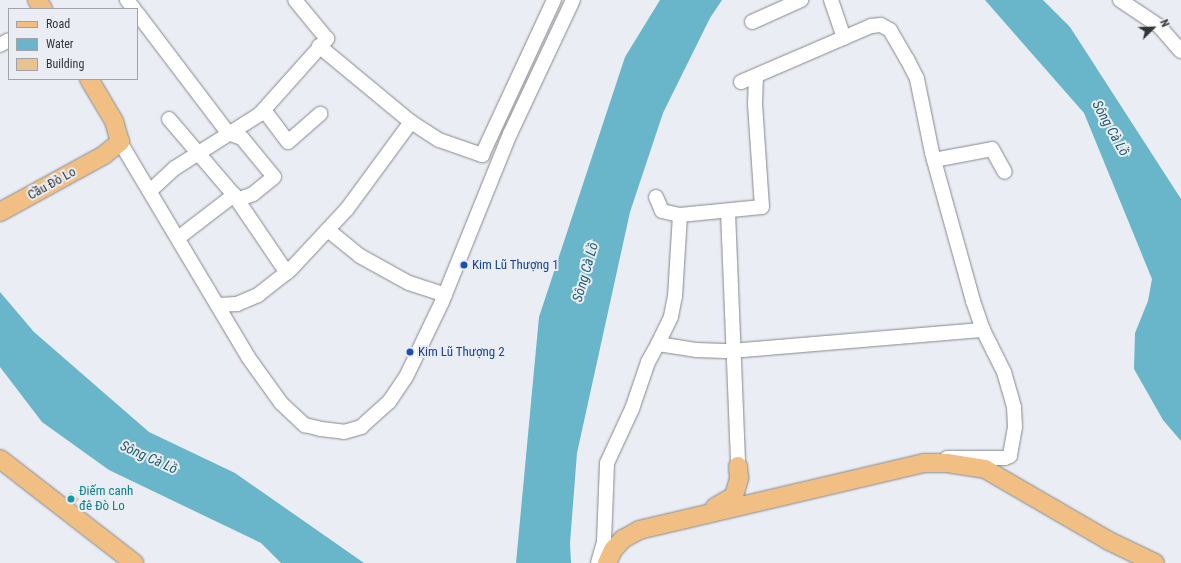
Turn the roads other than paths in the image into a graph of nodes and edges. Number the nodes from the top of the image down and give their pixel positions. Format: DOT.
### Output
graph roads {
  1 [pos="127,0"];
  2 [pos="295,0"];
  3 [pos="554,0"];
  4 [pos="801,0"];
  5 [pos="830,0"];
  6 [pos="1120,0"];
  7 [pos="572,1"];
  8 [pos="133,8"];
  9 [pos="138,14"];
  10 [pos="752,22"];
  11 [pos="844,38"];
  12 [pos="319,46"];
  13 [pos="1181,51"];
  14 [pos="756,76"];
  15 [pos="90,80"];
  16 [pos="741,82"];
  17 [pos="264,110"];
  18 [pos="320,114"];
  19 [pos="169,119"];
  20 [pos="411,122"];
  21 [pos="228,133"];
  22 [pos="510,134"];
  23 [pos="120,142"];
  24 [pos="200,152"];
  25 [pos="482,156"];
  26 [pos="934,160"];
  27 [pos="1005,172"];
  28 [pos="150,191"];
  29 [pos="235,197"];
  30 [pos="656,197"];
  31 [pos="0,212"];
  32 [pos="728,212"];
  33 [pos="680,215"];
  34 [pos="328,230"];
  35 [pos="178,238"];
  36 [pos="286,273"];
  37 [pos="445,295"];
  38 [pos="218,305"];
  39 [pos="983,330"];
  40 [pos="658,344"];
  41 [pos="732,351"];
  42 [pos="0,459"];
  43 [pos="924,463"];
  44 [pos="738,466"];
  45 [pos="697,516"];
  46 [pos="1149,562"];
  47 [pos="134,563"];
  48 [pos="598,563"];
  49 [pos="607,563"];
  1 -- 8 [label="street"];
  2 -- 12 [label="street"];
  3 -- 25 [label="street"];
  4 -- 10 [label="street"];
  5 -- 11 [label="street"];
  6 -- 13 [label="street"];
  7 -- 22 [label="street"];
  9 -- 21 [label="street"];
  11 -- 14 [label="street"];
  11 -- 26 [label="street"];
  12 -- 17 [label="street"];
  12 -- 20 [label="street"];
  14 -- 16 [label="street"];
  14 -- 32 [label="street"];
  15 -- 23 [label="main road"];
  17 -- 18 [label="street"];
  17 -- 21 [label="street"];
  19 -- 24 [label="street"];
  20 -- 25 [label="street"];
  20 -- 34 [label="street"];
  21 -- 24 [label="street"];
  21 -- 29 [label="street"];
  22 -- 25 [label="street"];
  22 -- 37 [label="street"];
  23 -- 28 [label="street"];
  23 -- 31 [label="main road, Cầu Đò Lo"];
  24 -- 28 [label="street"];
  24 -- 29 [label="street"];
  26 -- 27 [label="street"];
  26 -- 39 [label="street"];
  28 -- 35 [label="street"];
  29 -- 35 [label="street"];
  29 -- 36 [label="street"];
  30 -- 33 [label="street"];
  32 -- 33 [label="street"];
  32 -- 41 [label="street"];
  33 -- 40 [label="street"];
  34 -- 36 [label="street"];
  34 -- 37 [label="street"];
  35 -- 38 [label="street"];
  36 -- 38 [label="street"];
  37 -- 38 [label="street"];
  39 -- 41 [label="street"];
  39 -- 43 [label="street"];
  40 -- 41 [label="street"];
  40 -- 48 [label="street"];
  41 -- 44 [label="street"];
  42 -- 47 [label="main road"];
  43 -- 45 [label="main road"];
  43 -- 46 [label="main road"];
  44 -- 45 [label="main road"];
  45 -- 49 [label="main road"];
}
